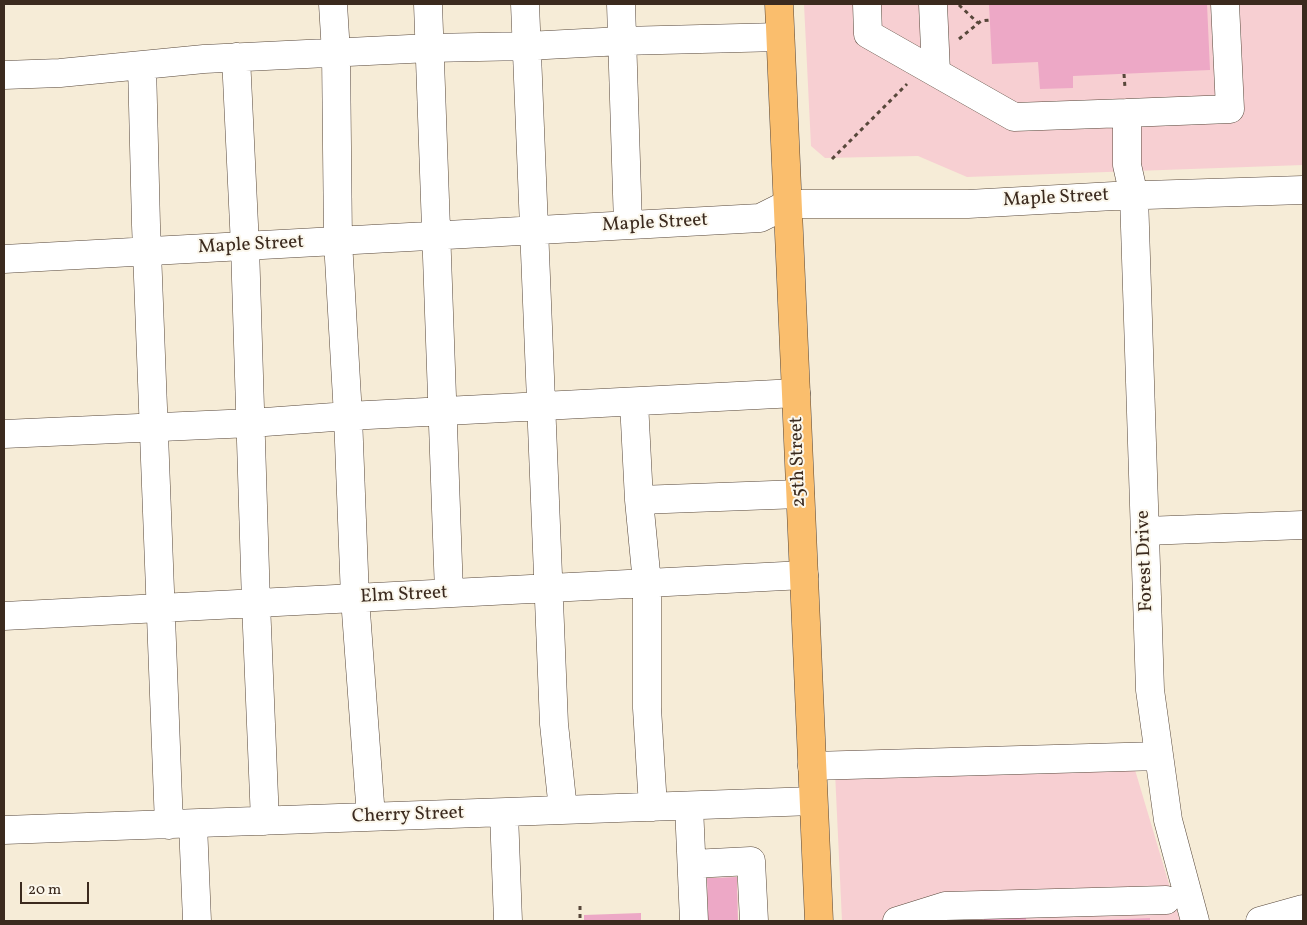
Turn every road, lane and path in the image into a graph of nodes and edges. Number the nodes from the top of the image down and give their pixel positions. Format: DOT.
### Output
graph roads {
  1 [pos="332,4"];
  2 [pos="428,4"];
  3 [pos="525,4"];
  4 [pos="621,4"];
  5 [pos="779,4"];
  6 [pos="867,4"];
  7 [pos="933,4"];
  8 [pos="958,4"];
  9 [pos="1225,4"];
  10 [pos="978,24"];
  11 [pos="780,37"];
  12 [pos="622,41"];
  13 [pos="527,46"];
  14 [pos="430,48"];
  15 [pos="336,53"];
  16 [pos="236,58"];
  17 [pos="142,65"];
  18 [pos="936,72"];
  19 [pos="1124,74"];
  20 [pos="4,75"];
  21 [pos="1126,103"];
  22 [pos="1303,190"];
  23 [pos="1134,196"];
  24 [pos="788,204"];
  25 [pos="628,225"];
  26 [pos="535,230"];
  27 [pos="435,236"];
  28 [pos="338,241"];
  29 [pos="245,246"];
  30 [pos="147,252"];
  31 [pos="4,259"];
  32 [pos="796,394"];
  33 [pos="634,402"];
  34 [pos="542,406"];
  35 [pos="442,412"];
  36 [pos="348,416"];
  37 [pos="251,423"];
  38 [pos="153,426"];
  39 [pos="4,434"];
  40 [pos="800,494"];
  41 [pos="639,500"];
  42 [pos="1303,525"];
  43 [pos="1145,531"];
  44 [pos="804,575"];
  45 [pos="647,583"];
  46 [pos="549,588"];
  47 [pos="449,593"];
  48 [pos="355,598"];
  49 [pos="256,603"];
  50 [pos="160,608"];
  51 [pos="4,616"];
  52 [pos="1159,756"];
  53 [pos="812,766"];
  54 [pos="813,801"];
  55 [pos="690,806"];
  56 [pos="653,807"];
  57 [pos="563,810"];
  58 [pos="504,813"];
  59 [pos="371,817"];
  60 [pos="265,821"];
  61 [pos="181,824"];
  62 [pos="4,830"];
  63 [pos="692,864"];
  64 [pos="1166,900"];
  65 [pos="580,906"];
  66 [pos="1303,909"];
  67 [pos="197,921"];
  68 [pos="508,921"];
  69 [pos="580,921"];
  70 [pos="694,921"];
  71 [pos="754,921"];
  72 [pos="819,921"];
  73 [pos="897,921"];
  74 [pos="1195,921"];
  75 [pos="1260,921"];
  1 -- 15 [label="street"];
  2 -- 14 [label="street"];
  3 -- 13 [label="street"];
  4 -- 12 [label="street"];
  5 -- 11 [label="main road, 25th Street"];
  6 -- 18 [label="street"];
  7 -- 18 [label="street"];
  8 -- 10 [label="path"];
  9 -- 21 [label="street"];
  11 -- 12 [label="street"];
  11 -- 24 [label="main road, 25th Street"];
  12 -- 13 [label="street"];
  12 -- 25 [label="street"];
  13 -- 14 [label="street"];
  13 -- 26 [label="street"];
  14 -- 15 [label="street"];
  14 -- 27 [label="street"];
  15 -- 16 [label="street"];
  15 -- 28 [label="street"];
  16 -- 17 [label="street"];
  16 -- 29 [label="street"];
  17 -- 20 [label="street"];
  17 -- 30 [label="street"];
  18 -- 21 [label="street"];
  19 -- 21 [label="path"];
  21 -- 23 [label="street, Forest Drive"];
  22 -- 23 [label="street, Maple Street"];
  23 -- 24 [label="street, Maple Street"];
  23 -- 43 [label="street, Forest Drive"];
  24 -- 25 [label="street, Maple Street"];
  24 -- 32 [label="main road, 25th Street"];
  25 -- 26 [label="street, Maple Street"];
  26 -- 27 [label="street, Maple Street"];
  26 -- 34 [label="street"];
  27 -- 28 [label="street, Maple Street"];
  27 -- 35 [label="street"];
  28 -- 29 [label="street, Maple Street"];
  28 -- 36 [label="street"];
  29 -- 30 [label="street, Maple Street"];
  29 -- 37 [label="street"];
  30 -- 31 [label="street, Maple Street"];
  30 -- 38 [label="street"];
  32 -- 33 [label="street"];
  32 -- 40 [label="main road, 25th Street"];
  33 -- 34 [label="street"];
  33 -- 41 [label="street"];
  34 -- 35 [label="street"];
  34 -- 46 [label="street"];
  35 -- 36 [label="street"];
  35 -- 47 [label="street"];
  36 -- 37 [label="street"];
  36 -- 48 [label="street"];
  37 -- 38 [label="street"];
  37 -- 49 [label="street"];
  38 -- 39 [label="street"];
  38 -- 50 [label="street"];
  40 -- 41 [label="street"];
  40 -- 44 [label="main road, 25th Street"];
  41 -- 45 [label="street"];
  42 -- 43 [label="street"];
  43 -- 52 [label="street, Forest Drive"];
  44 -- 45 [label="street, Elm Street"];
  44 -- 53 [label="main road, 25th Street"];
  45 -- 46 [label="street, Elm Street"];
  45 -- 56 [label="street"];
  46 -- 47 [label="street, Elm Street"];
  46 -- 57 [label="street"];
  47 -- 48 [label="street, Elm Street"];
  48 -- 49 [label="street, Elm Street"];
  48 -- 59 [label="street"];
  49 -- 50 [label="street, Elm Street"];
  49 -- 60 [label="street"];
  50 -- 51 [label="street, Elm Street"];
  50 -- 61 [label="street"];
  52 -- 53 [label="street"];
  52 -- 74 [label="street, Forest Drive"];
  53 -- 54 [label="main road, 25th Street"];
  54 -- 55 [label="street, Cherry Street"];
  54 -- 72 [label="main road, 25th Street"];
  55 -- 56 [label="street, Cherry Street"];
  55 -- 63 [label="street"];
  56 -- 57 [label="street, Cherry Street"];
  57 -- 58 [label="street, Cherry Street"];
  58 -- 59 [label="street, Cherry Street"];
  58 -- 68 [label="street"];
  59 -- 60 [label="street, Cherry Street"];
  60 -- 61 [label="street, Cherry Street"];
  61 -- 62 [label="street, Cherry Street"];
  61 -- 67 [label="street"];
  63 -- 70 [label="street"];
  63 -- 71 [label="street"];
  64 -- 73 [label="street"];
  65 -- 69 [label="path"];
  66 -- 75 [label="street"];
}
